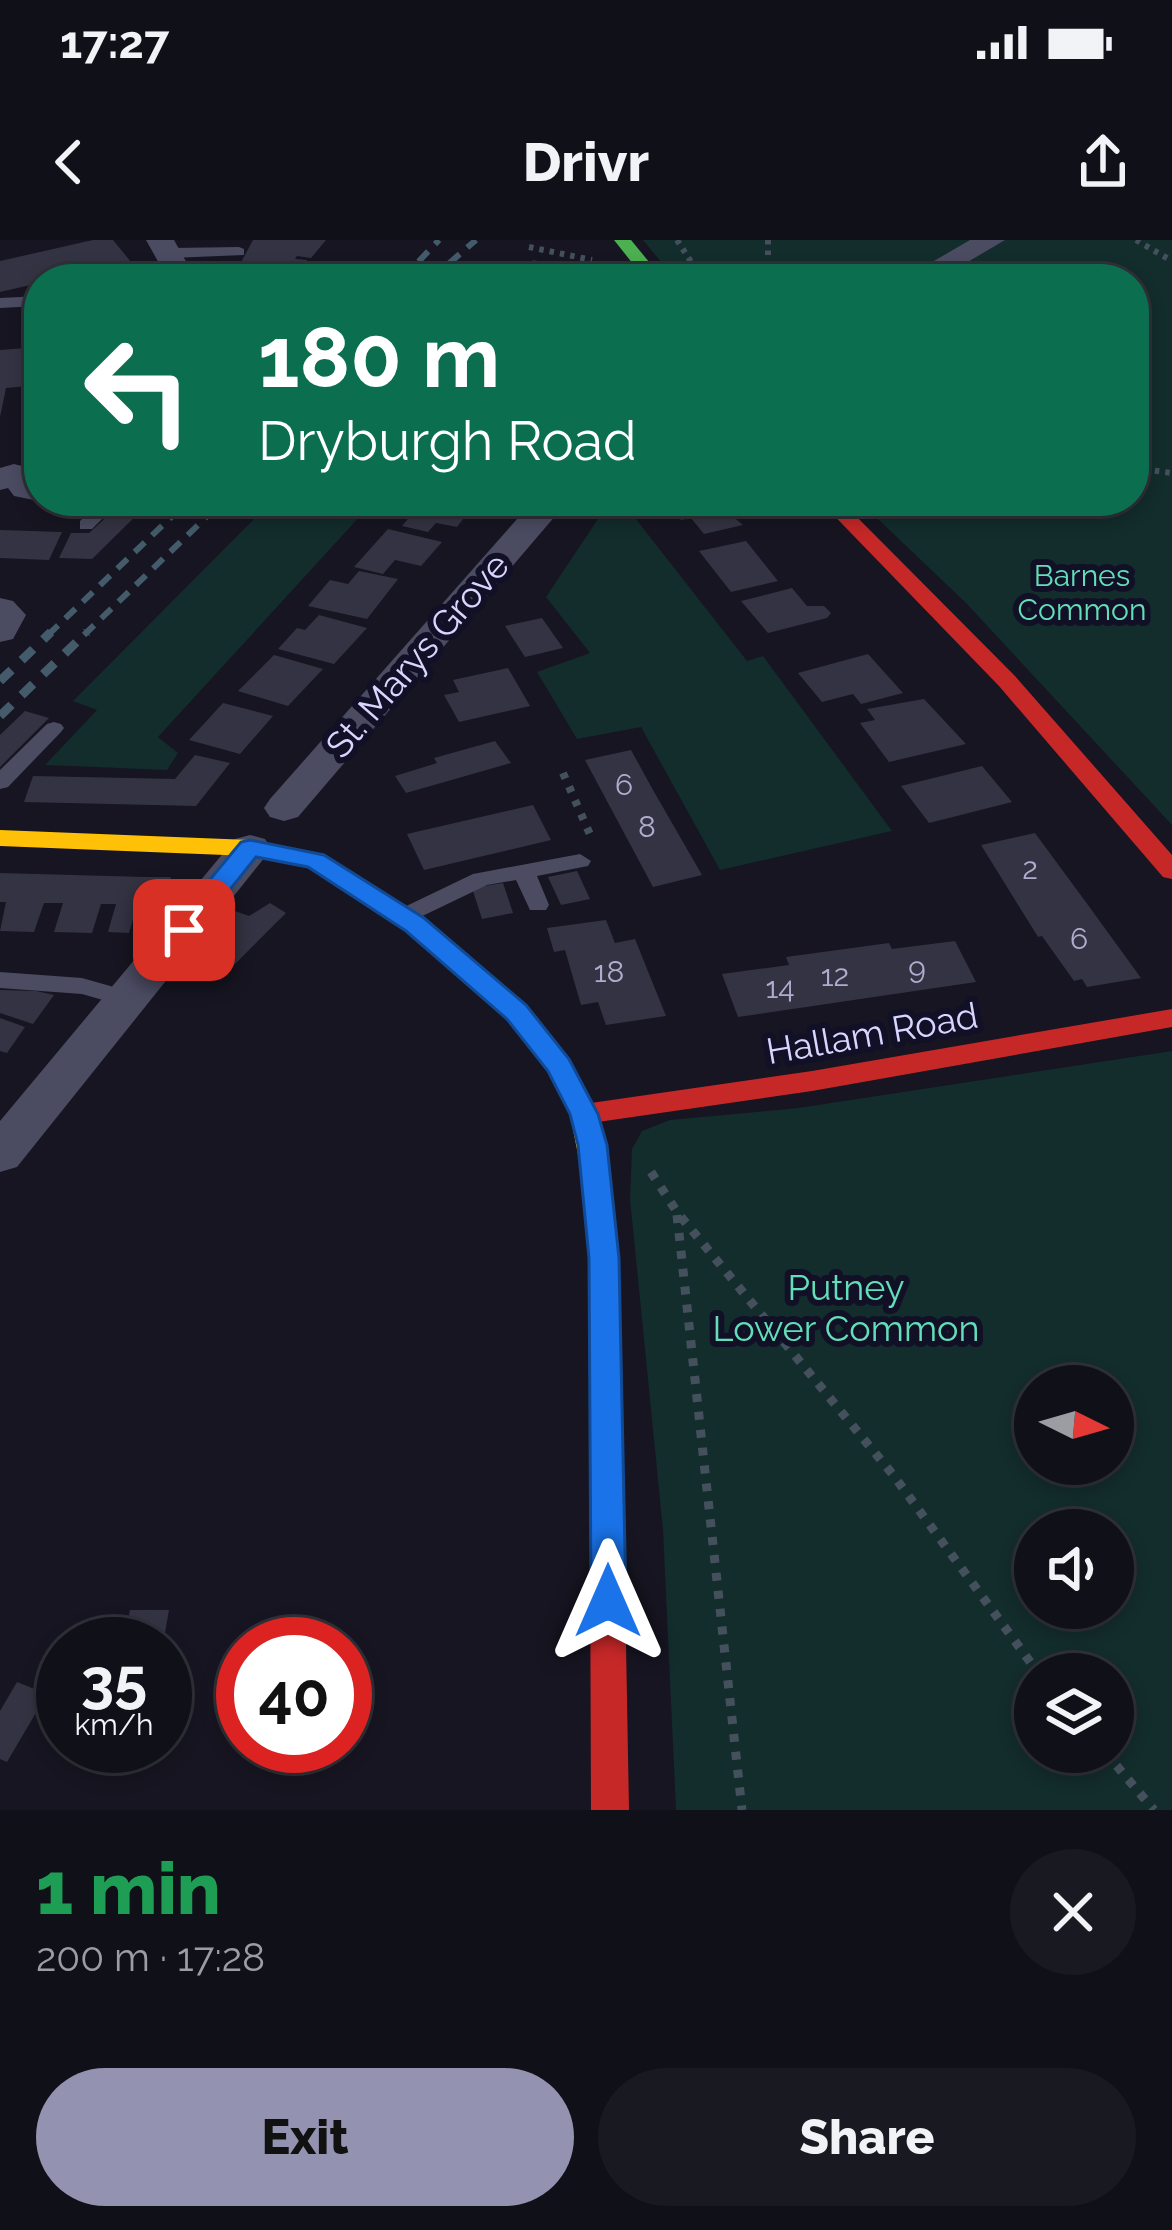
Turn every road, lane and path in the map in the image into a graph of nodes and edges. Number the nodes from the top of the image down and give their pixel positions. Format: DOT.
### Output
graph roads {
  1 [pos="622,240"];
  2 [pos="991,240"];
  3 [pos="1136,240"];
  4 [pos="529,247"];
  5 [pos="239,252"];
  6 [pos="167,257"];
  7 [pos="1172,261"];
  8 [pos="598,264"];
  9 [pos="642,264"];
  10 [pos="945,264"];
  11 [pos="94,516"];
  12 [pos="538,516"];
  13 [pos="845,516"];
  14 [pos="86,525"];
  15 [pos="0,609"];
  16 [pos="0,631"];
  17 [pos="55,728"];
  18 [pos="563,772"];
  19 [pos="0,782"];
  20 [pos="284,808"];
  21 [pos="0,838"];
  22 [pos="250,848"];
  23 [pos="583,856"];
  24 [pos="1172,871"];
  25 [pos="525,875"];
  26 [pos="538,905"];
  27 [pos="404,916"];
  28 [pos="0,980"];
  29 [pos="127,999"];
  30 [pos="1172,1018"];
  31 [pos="584,1114"];
  32 [pos="592,1145"];
  33 [pos="0,1154"];
  34 [pos="677,1212"];
  35 [pos="1024,1653"];
  36 [pos="1123,1773"];
  37 [pos="610,1810"];
  38 [pos="742,1810"];
  39 [pos="1154,1810"];
  1 -- 9 [label="street"];
  2 -- 10 [label="street"];
  3 -- 7 [label="path"];
  4 -- 8 [label="path"];
  5 -- 6 [label="lane"];
  11 -- 14 [label="lane"];
  12 -- 20 [label="street, St. Marys Grove"];
  13 -- 24 [label="street"];
  15 -- 16 [label="street"];
  17 -- 19 [label="lane"];
  18 -- 23 [label="path"];
  21 -- 22 [label="street"];
  22 -- 27 [label="street"];
  22 -- 29 [label="street"];
  23 -- 25 [label="lane"];
  25 -- 26 [label="lane"];
  25 -- 27 [label="lane"];
  27 -- 31 [label="street"];
  28 -- 29 [label="lane"];
  29 -- 33 [label="street"];
  30 -- 31 [label="street, Hallam Road"];
  31 -- 32 [label="street"];
  32 -- 34 [label="path"];
  32 -- 37 [label="street"];
  34 -- 35 [label="path"];
  34 -- 38 [label="path"];
  36 -- 39 [label="path"];
}
